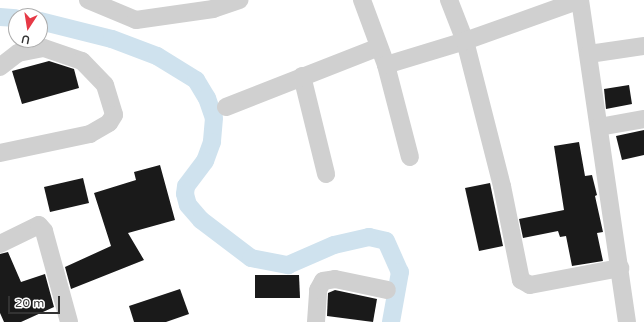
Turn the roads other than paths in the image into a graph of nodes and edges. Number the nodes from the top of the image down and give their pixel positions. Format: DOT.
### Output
graph roads {
  1 [pos="88,0"];
  2 [pos="239,0"];
  3 [pos="362,0"];
  4 [pos="449,0"];
  5 [pos="580,0"];
  6 [pos="465,41"];
  7 [pos="644,46"];
  8 [pos="380,47"];
  9 [pos="589,54"];
  10 [pos="386,65"];
  11 [pos="0,67"];
  12 [pos="302,76"];
  13 [pos="226,107"];
  14 [pos="644,119"];
  15 [pos="598,127"];
  16 [pos="0,154"];
  17 [pos="410,157"];
  18 [pos="326,174"];
  19 [pos="0,244"];
  20 [pos="620,268"];
  21 [pos="386,290"];
  22 [pos="70,322"];
  23 [pos="316,322"];
  24 [pos="627,322"];
  1 -- 2 [label="street"];
  3 -- 8 [label="street"];
  4 -- 6 [label="street"];
  5 -- 6 [label="street"];
  5 -- 9 [label="street"];
  6 -- 10 [label="street"];
  6 -- 20 [label="street"];
  7 -- 9 [label="street"];
  8 -- 10 [label="street"];
  8 -- 12 [label="street"];
  9 -- 15 [label="street"];
  10 -- 17 [label="street"];
  11 -- 16 [label="street"];
  12 -- 13 [label="street"];
  12 -- 18 [label="street"];
  14 -- 15 [label="street"];
  15 -- 20 [label="street"];
  19 -- 22 [label="street"];
  20 -- 24 [label="street"];
  21 -- 23 [label="street"];
}
